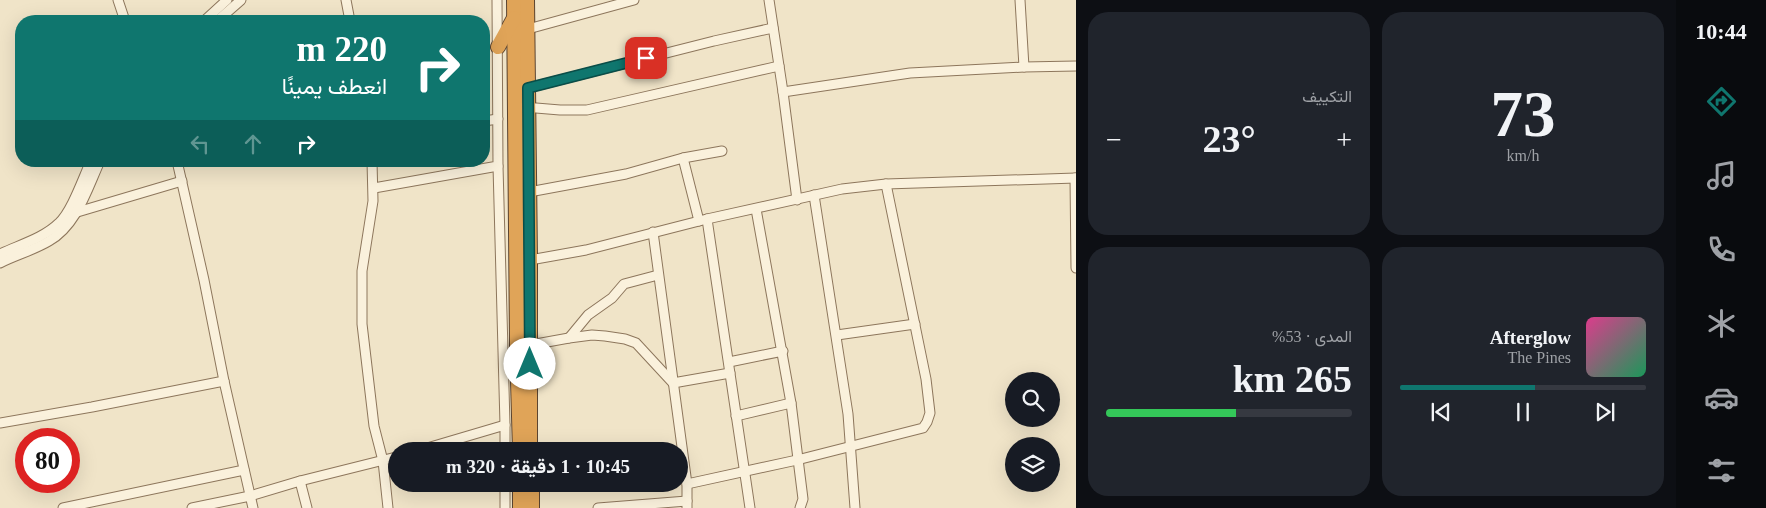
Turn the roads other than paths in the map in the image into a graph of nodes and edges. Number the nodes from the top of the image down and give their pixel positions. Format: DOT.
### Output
graph roads {
  1 [pos="118,0"];
  2 [pos="227,0"];
  3 [pos="241,0"];
  4 [pos="346,0"];
  5 [pos="497,0"];
  6 [pos="514,0"];
  7 [pos="527,0"];
  8 [pos="634,0"];
  9 [pos="769,0"];
  10 [pos="1020,0"];
  11 [pos="123,15"];
  12 [pos="211,15"];
  13 [pos="224,15"];
  14 [pos="349,15"];
  15 [pos="514,17"];
  16 [pos="773,28"];
  17 [pos="528,29"];
  18 [pos="498,48"];
  19 [pos="779,66"];
  20 [pos="1076,66"];
  21 [pos="1024,67"];
  22 [pos="528,88"];
  23 [pos="783,92"];
  24 [pos="522,107"];
  25 [pos="498,119"];
  26 [pos="490,120"];
  27 [pos="722,151"];
  28 [pos="683,158"];
  29 [pos="498,166"];
  30 [pos="90,167"];
  31 [pos="97,167"];
  32 [pos="178,167"];
  33 [pos="372,167"];
  34 [pos="1075,178"];
  35 [pos="182,181"];
  36 [pos="886,184"];
  37 [pos="374,188"];
  38 [pos="529,192"];
  39 [pos="814,195"];
  40 [pos="797,200"];
  41 [pos="756,209"];
  42 [pos="71,213"];
  43 [pos="703,220"];
  44 [pos="653,232"];
  45 [pos="518,239"];
  46 [pos="500,240"];
  47 [pos="0,254"];
  48 [pos="530,260"];
  49 [pos="0,263"];
  50 [pos="1076,268"];
  51 [pos="658,275"];
  52 [pos="915,324"];
  53 [pos="837,335"];
  54 [pos="570,338"];
  55 [pos="524,346"];
  56 [pos="783,351"];
  57 [pos="729,362"];
  58 [pos="730,373"];
  59 [pos="224,381"];
  60 [pos="673,382"];
  61 [pos="791,404"];
  62 [pos="736,416"];
  63 [pos="0,423"];
  64 [pos="505,425"];
  65 [pos="447,442"];
  66 [pos="505,442"];
  67 [pos="520,442"];
  68 [pos="529,442"];
  69 [pos="681,442"];
  70 [pos="850,446"];
  71 [pos="388,459"];
  72 [pos="797,460"];
  73 [pos="383,461"];
  74 [pos="244,470"];
  75 [pos="745,471"];
  76 [pos="300,481"];
  77 [pos="688,484"];
  78 [pos="505,492"];
  79 [pos="520,492"];
  80 [pos="532,492"];
  81 [pos="687,492"];
  82 [pos="250,496"];
  83 [pos="687,505"];
  84 [pos="610,507"];
  85 [pos="63,508"];
  86 [pos="192,508"];
  87 [pos="253,508"];
  88 [pos="307,508"];
  89 [pos="388,508"];
  90 [pos="505,508"];
  91 [pos="520,508"];
  92 [pos="532,508"];
  93 [pos="598,508"];
  94 [pos="750,508"];
  95 [pos="800,508"];
  96 [pos="856,508"];
  1 -- 11 [label="street"];
  2 -- 12 [label="street"];
  3 -- 13 [label="street"];
  4 -- 14 [label="street"];
  5 -- 18 [label="street"];
  6 -- 15 [label="highway"];
  7 -- 17 [label="highway"];
  8 -- 17 [label="street"];
  9 -- 16 [label="street"];
  10 -- 21 [label="street"];
  15 -- 18 [label="highway"];
  15 -- 24 [label="highway"];
  16 -- 19 [label="street"];
  16 -- 22 [label="street"];
  17 -- 22 [label="highway"];
  18 -- 25 [label="street"];
  19 -- 23 [label="street"];
  19 -- 24 [label="street"];
  20 -- 21 [label="street"];
  21 -- 23 [label="street"];
  22 -- 24 [label="highway"];
  23 -- 40 [label="street"];
  24 -- 38 [label="highway"];
  24 -- 45 [label="highway"];
  25 -- 26 [label="street"];
  25 -- 29 [label="street"];
  27 -- 28 [label="street"];
  28 -- 38 [label="street"];
  28 -- 43 [label="street"];
  29 -- 37 [label="street"];
  29 -- 46 [label="street"];
  30 -- 42 [label="street"];
  31 -- 42 [label="street"];
  32 -- 35 [label="street"];
  33 -- 37 [label="street"];
  34 -- 36 [label="street"];
  34 -- 50 [label="street"];
  35 -- 42 [label="street"];
  35 -- 59 [label="street"];
  36 -- 39 [label="street"];
  36 -- 52 [label="street"];
  37 -- 73 [label="street"];
  38 -- 48 [label="highway"];
  39 -- 40 [label="street"];
  39 -- 53 [label="street"];
  40 -- 41 [label="street"];
  41 -- 43 [label="street"];
  41 -- 56 [label="street"];
  42 -- 47 [label="street"];
  42 -- 49 [label="street"];
  43 -- 44 [label="street"];
  43 -- 57 [label="street"];
  44 -- 48 [label="street"];
  44 -- 51 [label="street"];
  45 -- 46 [label="street"];
  45 -- 55 [label="highway"];
  46 -- 64 [label="street"];
  48 -- 55 [label="highway"];
  51 -- 54 [label="street"];
  51 -- 60 [label="street"];
  52 -- 53 [label="street"];
  52 -- 70 [label="street"];
  53 -- 70 [label="street"];
  54 -- 55 [label="street"];
  54 -- 60 [label="street"];
  55 -- 67 [label="highway"];
  55 -- 68 [label="highway"];
  56 -- 57 [label="street"];
  56 -- 61 [label="street"];
  57 -- 58 [label="street"];
  58 -- 60 [label="street"];
  58 -- 62 [label="street"];
  59 -- 63 [label="street"];
  59 -- 74 [label="street"];
  60 -- 69 [label="street"];
  61 -- 62 [label="street"];
  61 -- 72 [label="street"];
  62 -- 75 [label="street"];
  64 -- 65 [label="street"];
  64 -- 66 [label="street"];
  70 -- 72 [label="street"];
  70 -- 96 [label="street"];
  71 -- 73 [label="street"];
  72 -- 75 [label="street"];
  72 -- 95 [label="street"];
  73 -- 76 [label="street"];
  73 -- 89 [label="street"];
  74 -- 82 [label="street"];
  74 -- 85 [label="street"];
  75 -- 77 [label="street"];
  75 -- 94 [label="street"];
  76 -- 82 [label="street"];
  76 -- 88 [label="street"];
  78 -- 90 [label="street"];
  79 -- 91 [label="highway"];
  80 -- 92 [label="highway"];
  81 -- 83 [label="street"];
  82 -- 86 [label="street"];
  82 -- 87 [label="street"];
  83 -- 84 [label="street"];
  84 -- 93 [label="street"];
}
